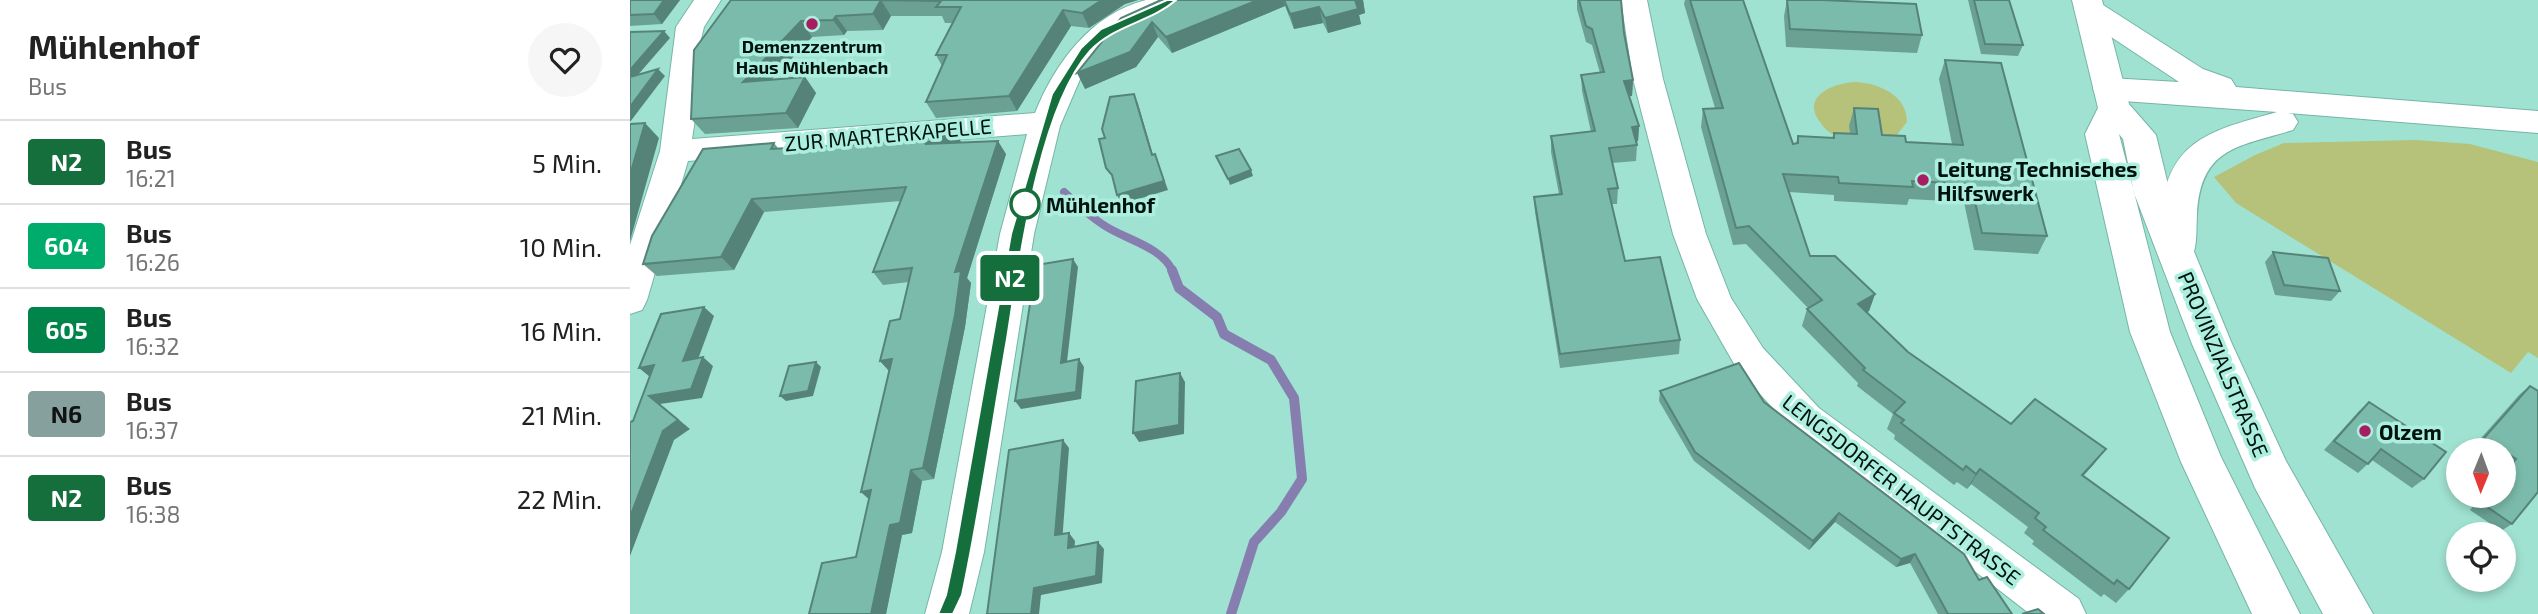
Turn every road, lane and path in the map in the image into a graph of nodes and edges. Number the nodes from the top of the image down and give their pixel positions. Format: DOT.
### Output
graph roads {
  1 [pos="708,0"];
  2 [pos="1171,0"];
  3 [pos="1634,0"];
  4 [pos="2088,4"];
  5 [pos="2112,99"];
  6 [pos="2269,111"];
  7 [pos="1047,122"];
  8 [pos="2538,122"];
  9 [pos="2538,146"];
  10 [pos="675,151"];
  11 [pos="2177,252"];
  12 [pos="630,300"];
  13 [pos="947,614"];
  14 [pos="2064,614"];
  15 [pos="2276,614"];
  16 [pos="2349,614"];
  1 -- 10 [label="street"];
  2 -- 7 [label="street"];
  3 -- 14 [label="street, LENGSDORFER HAUPTSTRASSE"];
  4 -- 5 [label="main road, PROVINZIALSTRASSE"];
  4 -- 6 [label="main road"];
  5 -- 6 [label="main road"];
  5 -- 11 [label="main road, PROVINZIALSTRASSE"];
  5 -- 15 [label="main road"];
  6 -- 8 [label="main road"];
  6 -- 9 [label="main road"];
  6 -- 11 [label="main road"];
  7 -- 10 [label="street, ZUR MARTERKAPELLE"];
  7 -- 13 [label="street"];
  10 -- 12 [label="street"];
  11 -- 16 [label="main road, PROVINZIALSTRASSE"];
}
